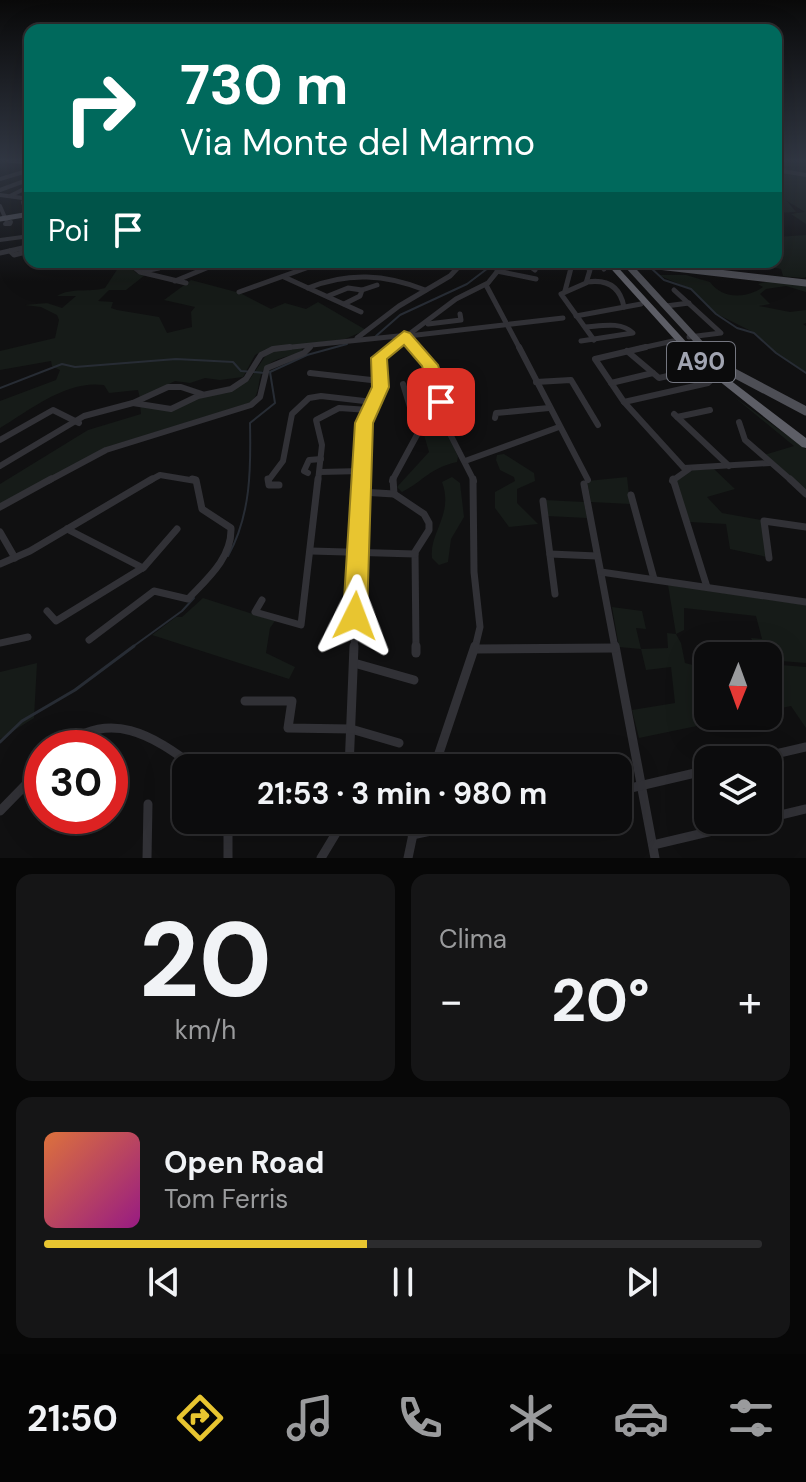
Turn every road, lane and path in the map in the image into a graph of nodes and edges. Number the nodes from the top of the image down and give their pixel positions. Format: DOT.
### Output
graph roads {
  1 [pos="0,206"];
  2 [pos="24,215"];
  3 [pos="4,222"];
  4 [pos="24,237"];
  5 [pos="14,238"];
  6 [pos="0,240"];
  7 [pos="24,252"];
  8 [pos="0,253"];
  9 [pos="135,268"];
  10 [pos="159,268"];
  11 [pos="206,268"];
  12 [pos="306,268"];
  13 [pos="457,268"];
  14 [pos="496,268"];
  15 [pos="506,268"];
  16 [pos="532,268"];
  17 [pos="571,268"];
  18 [pos="588,268"];
  19 [pos="618,268"];
  20 [pos="619,268"];
  21 [pos="625,268"];
  22 [pos="694,268"];
  23 [pos="711,268"];
  24 [pos="535,270"];
  25 [pos="140,272"];
  26 [pos="283,276"];
  27 [pos="536,279"];
  28 [pos="175,281"];
  29 [pos="806,281"];
  30 [pos="587,282"];
  31 [pos="186,283"];
  32 [pos="377,285"];
  33 [pos="486,285"];
  34 [pos="308,288"];
  35 [pos="362,290"];
  36 [pos="425,290"];
  37 [pos="674,290"];
  38 [pos="565,291"];
  39 [pos="239,292"];
  40 [pos="328,296"];
  41 [pos="661,303"];
  42 [pos="689,303"];
  43 [pos="344,304"];
  44 [pos="641,304"];
  45 [pos="624,307"];
  46 [pos="361,312"];
  47 [pos="460,314"];
  48 [pos="576,316"];
  49 [pos="563,318"];
  50 [pos="425,325"];
  51 [pos="507,325"];
  52 [pos="585,327"];
  53 [pos="404,336"];
  54 [pos="692,337"];
  55 [pos="354,340"];
  56 [pos="594,340"];
  57 [pos="581,341"];
  58 [pos="673,341"];
  59 [pos="313,345"];
  60 [pos="627,351"];
  61 [pos="685,372"];
  62 [pos="310,373"];
  63 [pos="653,373"];
  64 [pos="714,378"];
  65 [pos="380,381"];
  66 [pos="536,382"];
  67 [pos="611,383"];
  68 [pos="403,384"];
  69 [pos="188,391"];
  70 [pos="153,394"];
  71 [pos="206,395"];
  72 [pos="186,402"];
  73 [pos="624,402"];
  74 [pos="133,403"];
  75 [pos="150,404"];
  76 [pos="371,406"];
  77 [pos="549,408"];
  78 [pos="710,410"];
  79 [pos="806,411"];
  80 [pos="495,418"];
  81 [pos="77,422"];
  82 [pos="739,422"];
  83 [pos="598,425"];
  84 [pos="559,427"];
  85 [pos="806,437"];
  86 [pos="0,440"];
  87 [pos="806,444"];
  88 [pos="321,459"];
  89 [pos="465,461"];
  90 [pos="770,463"];
  91 [pos="0,466"];
  92 [pos="729,466"];
  93 [pos="689,469"];
  94 [pos="362,471"];
  95 [pos="320,472"];
  96 [pos="308,473"];
  97 [pos="279,485"];
  98 [pos="361,492"];
  99 [pos="394,494"];
  100 [pos="806,494"];
  101 [pos="631,495"];
  102 [pos="543,501"];
  103 [pos="0,507"];
  104 [pos="806,527"];
  105 [pos="67,529"];
  106 [pos="177,529"];
  107 [pos="0,532"];
  108 [pos="311,551"];
  109 [pos="359,553"];
  110 [pos="415,554"];
  111 [pos="550,554"];
  112 [pos="597,556"];
  113 [pos="15,558"];
  114 [pos="769,558"];
  115 [pos="0,564"];
  116 [pos="143,568"];
  117 [pos="601,572"];
  118 [pos="654,579"];
  119 [pos="707,587"];
  120 [pos="555,594"];
  121 [pos="262,600"];
  122 [pos="806,602"];
  123 [pos="47,611"];
  124 [pos="28,637"];
  125 [pos="89,640"];
  126 [pos="0,643"];
  127 [pos="615,648"];
  128 [pos="477,649"];
  129 [pos="416,653"];
  130 [pos="354,663"];
  131 [pos="414,680"];
  132 [pos="245,701"];
  133 [pos="351,729"];
  134 [pos="81,730"];
  135 [pos="114,730"];
  136 [pos="128,732"];
  137 [pos="399,743"];
  138 [pos="806,747"];
  139 [pos="782,753"];
  140 [pos="174,754"];
  141 [pos="350,754"];
  142 [pos="439,754"];
  143 [pos="694,773"];
  144 [pos="24,786"];
  145 [pos="641,786"];
  146 [pos="632,788"];
  147 [pos="148,804"];
  148 [pos="806,809"];
  149 [pos="0,811"];
  150 [pos="782,815"];
  151 [pos="228,834"];
  152 [pos="337,834"];
  153 [pos="417,834"];
  154 [pos="700,834"];
  155 [pos="412,835"];
  156 [pos="653,845"];
  157 [pos="147,858"];
  158 [pos="228,858"];
  159 [pos="321,858"];
  160 [pos="408,858"];
  161 [pos="655,858"];
  1 -- 3 [label="street"];
  2 -- 3 [label="main road"];
  3 -- 5 [label="street"];
  4 -- 5 [label="street"];
  5 -- 6 [label="street"];
  7 -- 8 [label="street"];
  9 -- 25 [label="street"];
  10 -- 25 [label="street"];
  11 -- 28 [label="street"];
  12 -- 26 [label="street"];
  13 -- 36 [label="street"];
  14 -- 33 [label="street"];
  15 -- 27 [label="street"];
  16 -- 24 [label="street"];
  17 -- 38 [label="street"];
  18 -- 30 [label="street"];
  19 -- 87 [label="highway, A90"];
  20 -- 85 [label="highway, A90"];
  21 -- 41 [label="main road"];
  22 -- 29 [label="main road"];
  23 -- 29 [label="main road"];
  25 -- 28 [label="street"];
  26 -- 34 [label="street"];
  26 -- 39 [label="street"];
  28 -- 31 [label="street"];
  30 -- 38 [label="street"];
  30 -- 45 [label="street"];
  32 -- 35 [label="street"];
  33 -- 50 [label="street"];
  33 -- 51 [label="street"];
  34 -- 36 [label="street"];
  34 -- 40 [label="street"];
  35 -- 40 [label="street"];
  35 -- 43 [label="street"];
  36 -- 55 [label="street"];
  37 -- 42 [label="street"];
  38 -- 48 [label="street"];
  40 -- 43 [label="street"];
  41 -- 42 [label="street"];
  41 -- 54 [label="main road"];
  42 -- 54 [label="street"];
  43 -- 46 [label="street"];
  44 -- 45 [label="street"];
  45 -- 48 [label="street"];
  47 -- 50 [label="street"];
  48 -- 52 [label="street"];
  49 -- 51 [label="street"];
  50 -- 53 [label="street"];
  51 -- 53 [label="street"];
  51 -- 66 [label="street"];
  52 -- 56 [label="street"];
  52 -- 56 [label="street"];
  53 -- 55 [label="street"];
  53 -- 65 [label="street"];
  53 -- 89 [label="street"];
  54 -- 79 [label="main road"];
  55 -- 59 [label="street"];
  56 -- 57 [label="street"];
  58 -- 60 [label="street"];
  59 -- 71 [label="street"];
  59 -- 103 [label="street"];
  60 -- 63 [label="street"];
  60 -- 67 [label="street"];
  61 -- 63 [label="street"];
  62 -- 65 [label="street"];
  63 -- 67 [label="street"];
  64 -- 73 [label="street"];
  65 -- 76 [label="street"];
  66 -- 77 [label="street"];
  66 -- 83 [label="street"];
  67 -- 73 [label="street"];
  68 -- 99 [label="street"];
  69 -- 70 [label="street"];
  69 -- 71 [label="street"];
  69 -- 72 [label="street"];
  70 -- 74 [label="street"];
  70 -- 75 [label="street"];
  71 -- 72 [label="street"];
  72 -- 75 [label="street"];
  73 -- 93 [label="street"];
  74 -- 75 [label="street"];
  74 -- 81 [label="street"];
  76 -- 88 [label="street"];
  76 -- 94 [label="street"];
  76 -- 97 [label="street"];
  77 -- 80 [label="street"];
  77 -- 84 [label="street"];
  78 -- 92 [label="street"];
  81 -- 86 [label="street"];
  81 -- 91 [label="street"];
  82 -- 90 [label="street"];
  84 -- 89 [label="street"];
  84 -- 112 [label="street"];
  88 -- 95 [label="street"];
  88 -- 96 [label="street"];
  89 -- 128 [label="street"];
  90 -- 92 [label="street"];
  90 -- 100 [label="street"];
  92 -- 93 [label="street"];
  93 -- 119 [label="street"];
  94 -- 95 [label="street"];
  94 -- 98 [label="street"];
  95 -- 108 [label="street"];
  98 -- 99 [label="street"];
  98 -- 109 [label="street"];
  99 -- 110 [label="street"];
  101 -- 118 [label="street"];
  102 -- 111 [label="street"];
  104 -- 114 [label="street"];
  105 -- 113 [label="street"];
  105 -- 116 [label="street"];
  105 -- 125 [label="street"];
  106 -- 116 [label="street"];
  107 -- 113 [label="street"];
  108 -- 109 [label="street"];
  108 -- 121 [label="street"];
  109 -- 110 [label="street"];
  109 -- 130 [label="street"];
  110 -- 129 [label="street"];
  111 -- 112 [label="street"];
  111 -- 120 [label="street"];
  112 -- 117 [label="street"];
  113 -- 115 [label="street"];
  116 -- 123 [label="street"];
  117 -- 118 [label="street"];
  117 -- 127 [label="street"];
  118 -- 119 [label="street"];
  119 -- 122 [label="street"];
  124 -- 126 [label="street"];
  127 -- 128 [label="street"];
  127 -- 145 [label="street"];
  128 -- 142 [label="street"];
  130 -- 131 [label="street"];
  130 -- 133 [label="street"];
  132 -- 133 [label="street"];
  133 -- 137 [label="street"];
  133 -- 141 [label="street"];
  134 -- 135 [label="street"];
  136 -- 140 [label="street"];
  138 -- 139 [label="street"];
  143 -- 145 [label="street"];
  144 -- 149 [label="street"];
  145 -- 146 [label="street"];
  145 -- 156 [label="street"];
  147 -- 157 [label="street"];
  148 -- 150 [label="street"];
  151 -- 158 [label="street"];
  152 -- 159 [label="street"];
  153 -- 155 [label="street"];
  154 -- 156 [label="street"];
  155 -- 160 [label="street"];
  156 -- 161 [label="street"];
}
